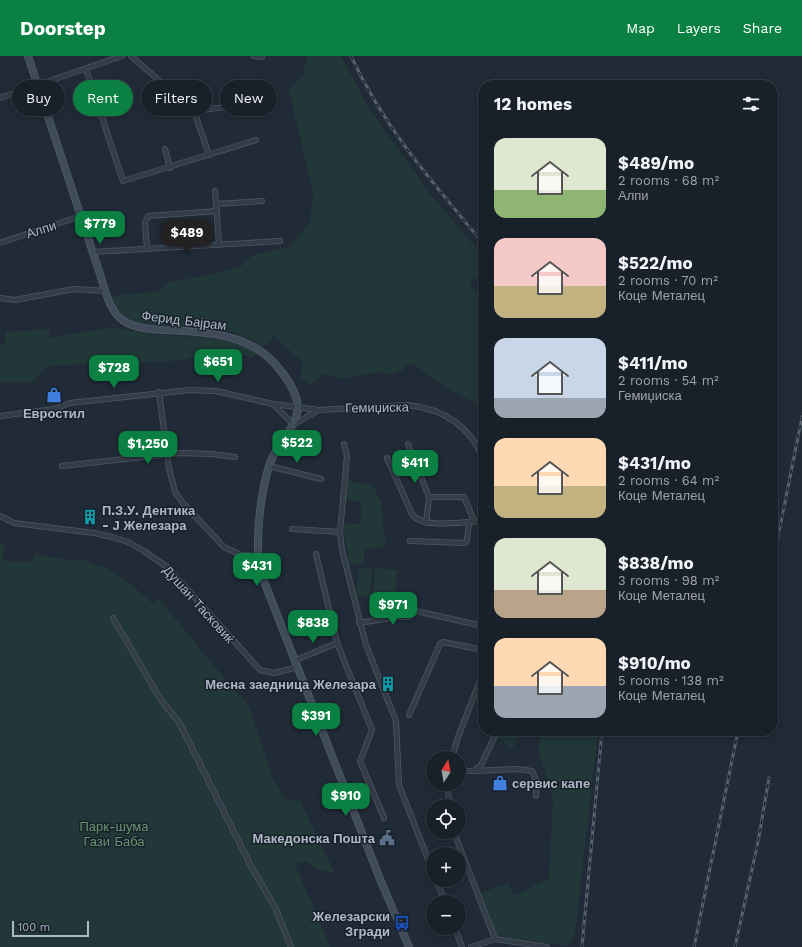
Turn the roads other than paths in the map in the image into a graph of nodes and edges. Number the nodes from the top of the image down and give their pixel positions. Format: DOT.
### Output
graph roads {
  1 [pos="28,56"];
  2 [pos="122,56"];
  3 [pos="131,56"];
  4 [pos="254,56"];
  5 [pos="262,57"];
  6 [pos="86,69"];
  7 [pos="36,80"];
  8 [pos="53,80"];
  9 [pos="159,80"];
  10 [pos="12,94"];
  11 [pos="0,98"];
  12 [pos="48,116"];
  13 [pos="196,116"];
  14 [pos="256,140"];
  15 [pos="165,149"];
  16 [pos="209,155"];
  17 [pos="170,168"];
  18 [pos="215,191"];
  19 [pos="262,201"];
  20 [pos="216,204"];
  21 [pos="217,211"];
  22 [pos="81,216"];
  23 [pos="280,241"];
  24 [pos="0,243"];
  25 [pos="219,244"];
  26 [pos="147,248"];
  27 [pos="93,252"];
  28 [pos="106,291"];
  29 [pos="0,298"];
  30 [pos="159,392"];
  31 [pos="274,404"];
  32 [pos="297,408"];
  33 [pos="319,410"];
  34 [pos="0,416"];
  35 [pos="292,425"];
  36 [pos="344,444"];
  37 [pos="408,444"];
  38 [pos="478,448"];
  39 [pos="168,454"];
  40 [pos="235,457"];
  41 [pos="387,458"];
  42 [pos="62,466"];
  43 [pos="269,466"];
  44 [pos="321,479"];
  45 [pos="429,497"];
  46 [pos="0,516"];
  47 [pos="478,521"];
  48 [pos="426,522"];
  49 [pos="471,522"];
  50 [pos="292,529"];
  51 [pos="340,532"];
  52 [pos="410,541"];
  53 [pos="316,554"];
  54 [pos="258,556"];
  55 [pos="113,618"];
  56 [pos="359,623"];
  57 [pos="478,625"];
  58 [pos="337,642"];
  59 [pos="478,649"];
  60 [pos="296,660"];
  61 [pos="298,667"];
  62 [pos="478,686"];
  63 [pos="409,716"];
  64 [pos="495,736"];
  65 [pos="454,751"];
  66 [pos="466,771"];
  67 [pos="474,771"];
  68 [pos="536,796"];
  69 [pos="384,818"];
  70 [pos="457,839"];
  71 [pos="426,854"];
  72 [pos="458,935"];
  73 [pos="495,939"];
  74 [pos="291,947"];
  75 [pos="409,947"];
  76 [pos="462,947"];
  77 [pos="470,947"];
  78 [pos="547,947"];
  1 -- 7 [label="street, Ферид Бајрам"];
  2 -- 6 [label="street"];
  3 -- 9 [label="street"];
  4 -- 5 [label="street"];
  6 -- 8 [label="street"];
  6 -- 17 [label="street"];
  10 -- 11 [label="street"];
  12 -- 22 [label="street, Ферид Бајрам"];
  13 -- 16 [label="street"];
  14 -- 16 [label="street"];
  15 -- 17 [label="street"];
  16 -- 17 [label="street"];
  18 -- 20 [label="street"];
  19 -- 20 [label="street"];
  20 -- 21 [label="street"];
  21 -- 25 [label="street"];
  21 -- 26 [label="street"];
  22 -- 24 [label="street, Алпи"];
  22 -- 27 [label="street, Ферид Бајрам"];
  23 -- 25 [label="street"];
  25 -- 26 [label="street"];
  26 -- 27 [label="street"];
  27 -- 28 [label="street, Ферид Бајрам"];
  28 -- 29 [label="street"];
  28 -- 32 [label="street, Ферид Бајрам"];
  30 -- 31 [label="street, Гемиџиска"];
  30 -- 34 [label="street, Гемиџиска"];
  30 -- 39 [label="street"];
  31 -- 32 [label="street, Гемиџиска"];
  31 -- 35 [label="street"];
  32 -- 33 [label="street, Гемиџиска"];
  32 -- 35 [label="street"];
  33 -- 35 [label="street"];
  33 -- 38 [label="street, Гемиџиска"];
  35 -- 43 [label="street"];
  36 -- 51 [label="street"];
  37 -- 45 [label="street"];
  39 -- 40 [label="street"];
  39 -- 42 [label="street"];
  39 -- 54 [label="street"];
  41 -- 48 [label="street"];
  43 -- 44 [label="street"];
  43 -- 54 [label="street"];
  45 -- 48 [label="street"];
  45 -- 49 [label="street"];
  46 -- 61 [label="street, Душан Тасковиќ"];
  47 -- 49 [label="street"];
  48 -- 49 [label="street"];
  49 -- 52 [label="street"];
  50 -- 51 [label="street"];
  51 -- 56 [label="street"];
  53 -- 58 [label="street"];
  54 -- 60 [label="street"];
  55 -- 74 [label="street"];
  56 -- 57 [label="street"];
  56 -- 71 [label="street"];
  58 -- 60 [label="street"];
  58 -- 69 [label="street"];
  59 -- 63 [label="street"];
  60 -- 61 [label="street"];
  61 -- 75 [label="street"];
  62 -- 65 [label="street"];
  64 -- 67 [label="street"];
  66 -- 67 [label="street"];
  67 -- 68 [label="street"];
  70 -- 73 [label="street"];
  72 -- 76 [label="street"];
  73 -- 77 [label="street"];
  73 -- 78 [label="street"];
}
